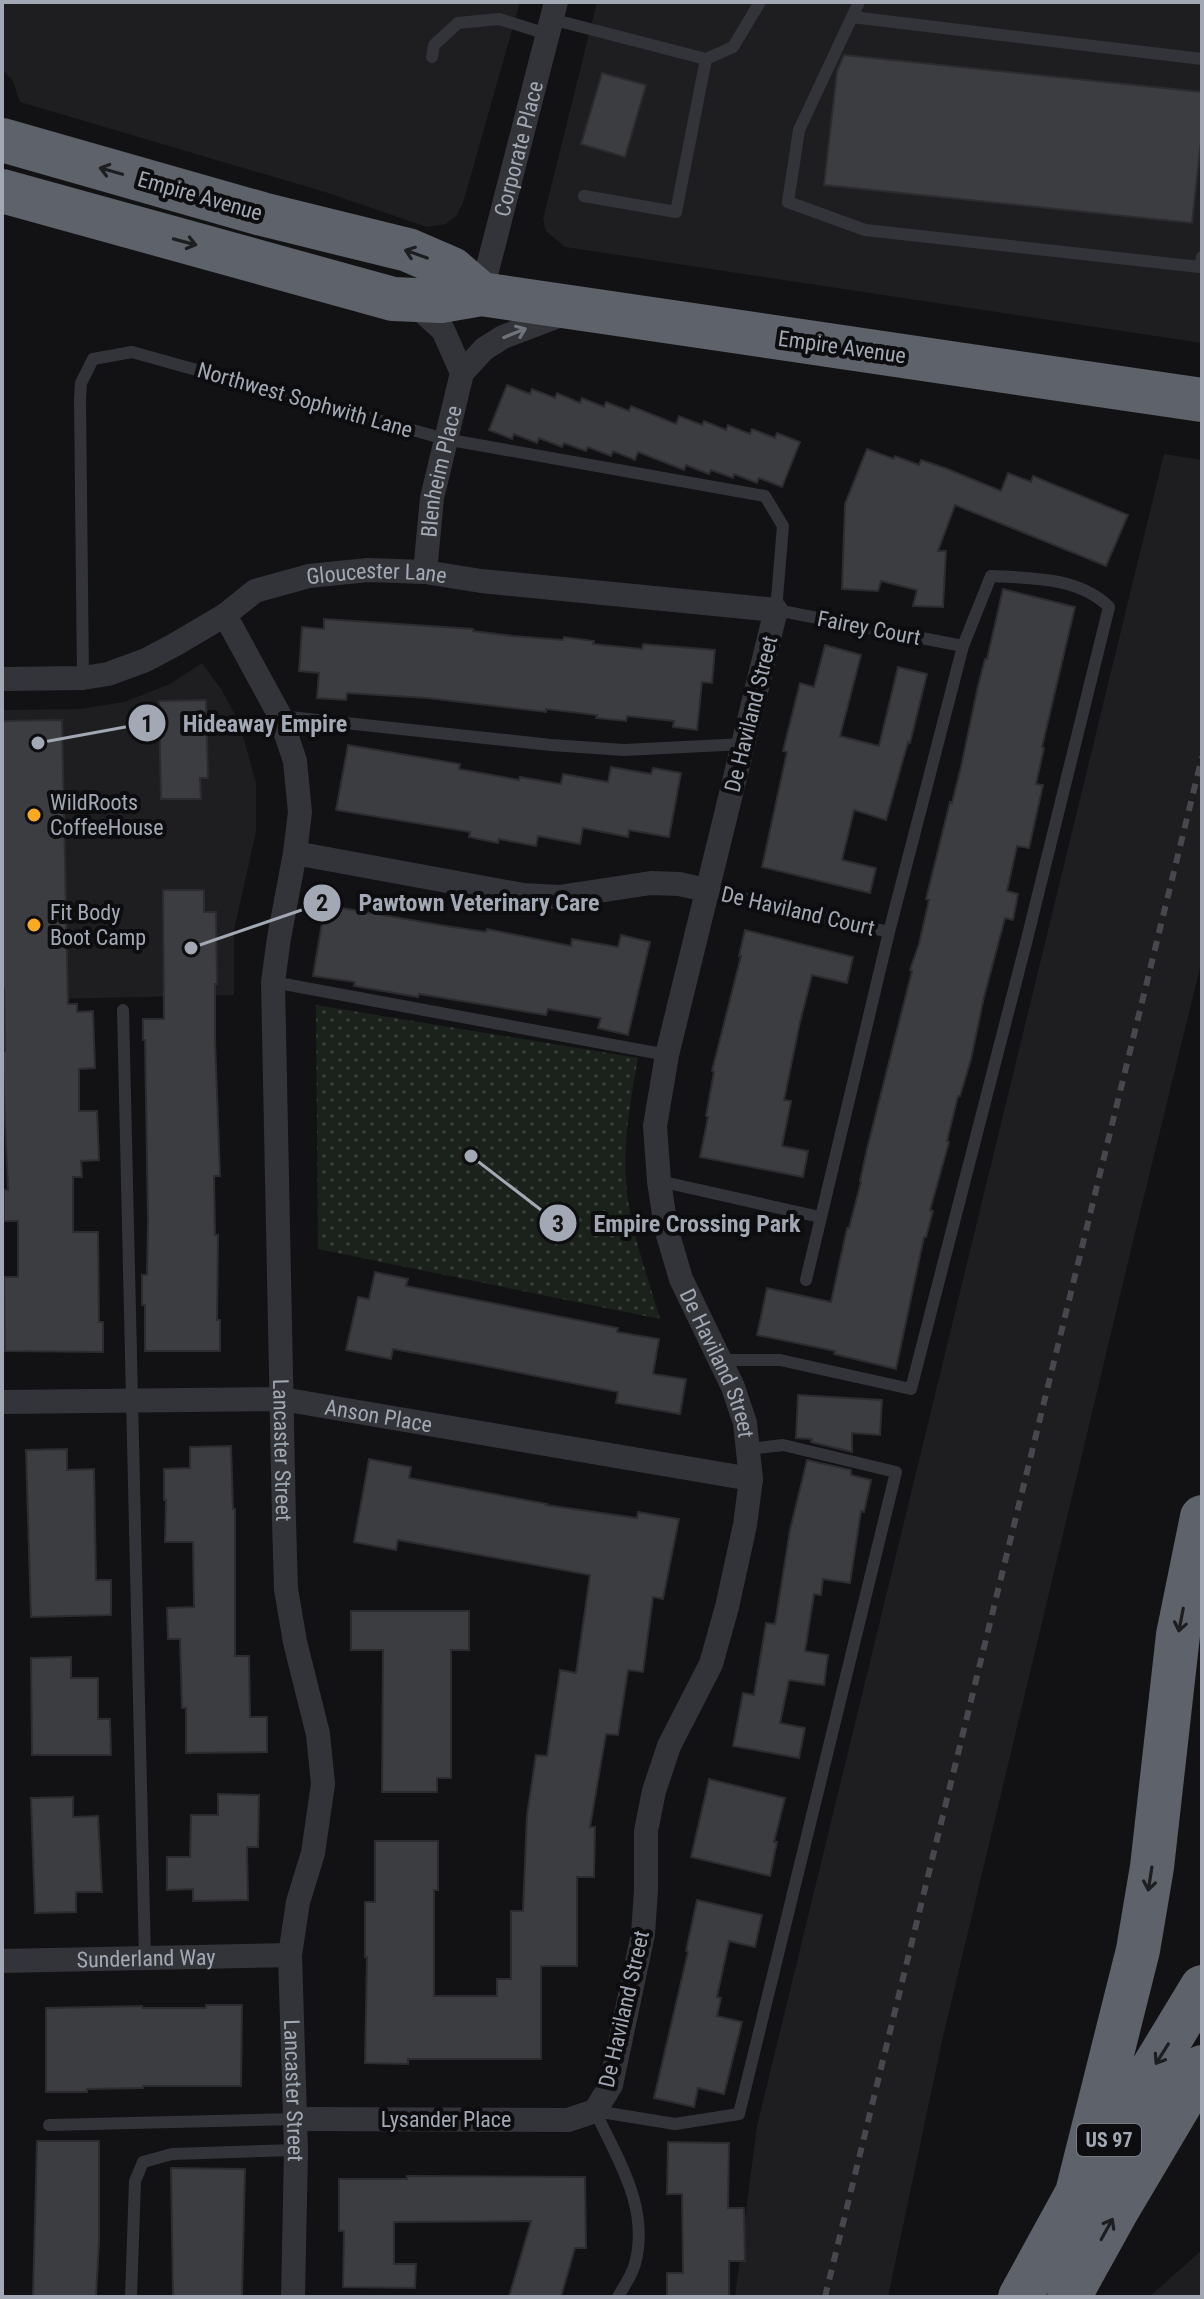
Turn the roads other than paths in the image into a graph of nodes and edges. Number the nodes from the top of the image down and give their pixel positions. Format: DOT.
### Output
graph roads {
  1 [pos="760,2"];
  2 [pos="859,2"];
  3 [pos="852,17"];
  4 [pos="551,18"];
  5 [pos="432,57"];
  6 [pos="706,59"];
  7 [pos="1202,59"];
  8 [pos="2,140"];
  9 [pos="2,191"];
  10 [pos="584,196"];
  11 [pos="1202,257"];
  12 [pos="481,294"];
  13 [pos="409,300"];
  14 [pos="577,308"];
  15 [pos="462,373"];
  16 [pos="1198,399"];
  17 [pos="445,439"];
  18 [pos="425,572"];
  19 [pos="776,610"];
  20 [pos="225,615"];
  21 [pos="963,646"];
  22 [pos="83,678"];
  23 [pos="2,679"];
  24 [pos="280,716"];
  25 [pos="744,744"];
  26 [pos="295,853"];
  27 [pos="707,890"];
  28 [pos="889,932"];
  29 [pos="273,982"];
  30 [pos="123,1010"];
  31 [pos="667,1055"];
  32 [pos="659,1181"];
  33 [pos="820,1217"];
  34 [pos="806,1280"];
  35 [pos="720,1360"];
  36 [pos="282,1399"];
  37 [pos="133,1400"];
  38 [pos="2,1402"];
  39 [pos="749,1449"];
  40 [pos="751,1479"];
  41 [pos="1202,1517"];
  42 [pos="290,1955"];
  43 [pos="145,1959"];
  44 [pos="2,1961"];
  45 [pos="1202,1987"];
  46 [pos="1202,2067"];
  47 [pos="595,2111"];
  48 [pos="295,2119"];
  49 [pos="49,2125"];
  50 [pos="296,2150"];
  51 [pos="1077,2193"];
  52 [pos="131,2297"];
  53 [pos="293,2297"];
  54 [pos="618,2297"];
  55 [pos="1020,2297"];
  56 [pos="1069,2297"];
  1 -- 6 [label="lane"];
  2 -- 3 [label="lane"];
  3 -- 7 [label="lane"];
  3 -- 11 [label="lane"];
  4 -- 5 [label="lane"];
  4 -- 6 [label="lane"];
  4 -- 12 [label="street, Corporate Place"];
  6 -- 10 [label="lane"];
  12 -- 8 [label="highway, Empire Avenue, one-way"];
  9 -- 13 [label="highway, Empire Avenue, one-way"];
  12 -- 13 [label="highway, Empire Avenue"];
  12 -- 14 [label="highway, Empire Avenue"];
  13 -- 15 [label="street"];
  15 -- 14 [label="street, one-way"];
  14 -- 16 [label="highway, Empire Avenue"];
  15 -- 17 [label="street, Blenheim Place"];
  17 -- 18 [label="street, Blenheim Place"];
  17 -- 19 [label="lane, Northwest Sophwith Lane"];
  17 -- 22 [label="lane, Northwest Sophwith Lane"];
  18 -- 19 [label="street, Gloucester Lane"];
  18 -- 20 [label="street, Gloucester Lane"];
  19 -- 21 [label="lane, Fairey Court"];
  19 -- 25 [label="street, De Haviland Street"];
  20 -- 22 [label="street, Gloucester Lane"];
  20 -- 24 [label="street, Lancaster Street"];
  21 -- 28 [label="lane"];
  21 -- 35 [label="lane"];
  22 -- 23 [label="street, Gloucester Lane"];
  24 -- 25 [label="lane"];
  24 -- 26 [label="street, Lancaster Street"];
  25 -- 27 [label="street, De Haviland Street"];
  26 -- 27 [label="street"];
  26 -- 29 [label="street, Lancaster Street"];
  27 -- 28 [label="lane, De Haviland Court"];
  27 -- 31 [label="street, De Haviland Street"];
  28 -- 33 [label="lane"];
  29 -- 31 [label="lane"];
  29 -- 36 [label="street, Lancaster Street"];
  30 -- 37 [label="lane"];
  31 -- 32 [label="street, De Haviland Street"];
  32 -- 33 [label="lane"];
  32 -- 35 [label="street, De Haviland Street"];
  33 -- 34 [label="lane"];
  35 -- 39 [label="street, De Haviland Street"];
  36 -- 37 [label="street, Anson Place"];
  36 -- 40 [label="street, Anson Place"];
  36 -- 42 [label="street, Lancaster Street"];
  37 -- 38 [label="street, Anson Place"];
  37 -- 43 [label="lane"];
  39 -- 40 [label="street, De Haviland Street"];
  39 -- 47 [label="lane"];
  40 -- 47 [label="street, De Haviland Street"];
  41 -- 51 [label="highway, one-way"];
  42 -- 43 [label="street, Sunderland Way"];
  42 -- 48 [label="street, Lancaster Street"];
  43 -- 44 [label="street, Sunderland Way"];
  45 -- 51 [label="highway, US 97, one-way"];
  56 -- 46 [label="highway, US 97, one-way"];
  47 -- 48 [label="street, Lysander Place"];
  47 -- 54 [label="lane"];
  48 -- 49 [label="lane"];
  48 -- 50 [label="street, Lancaster Street"];
  50 -- 52 [label="lane"];
  50 -- 53 [label="street, Lancaster Street"];
  51 -- 55 [label="highway, US 97"];
}
